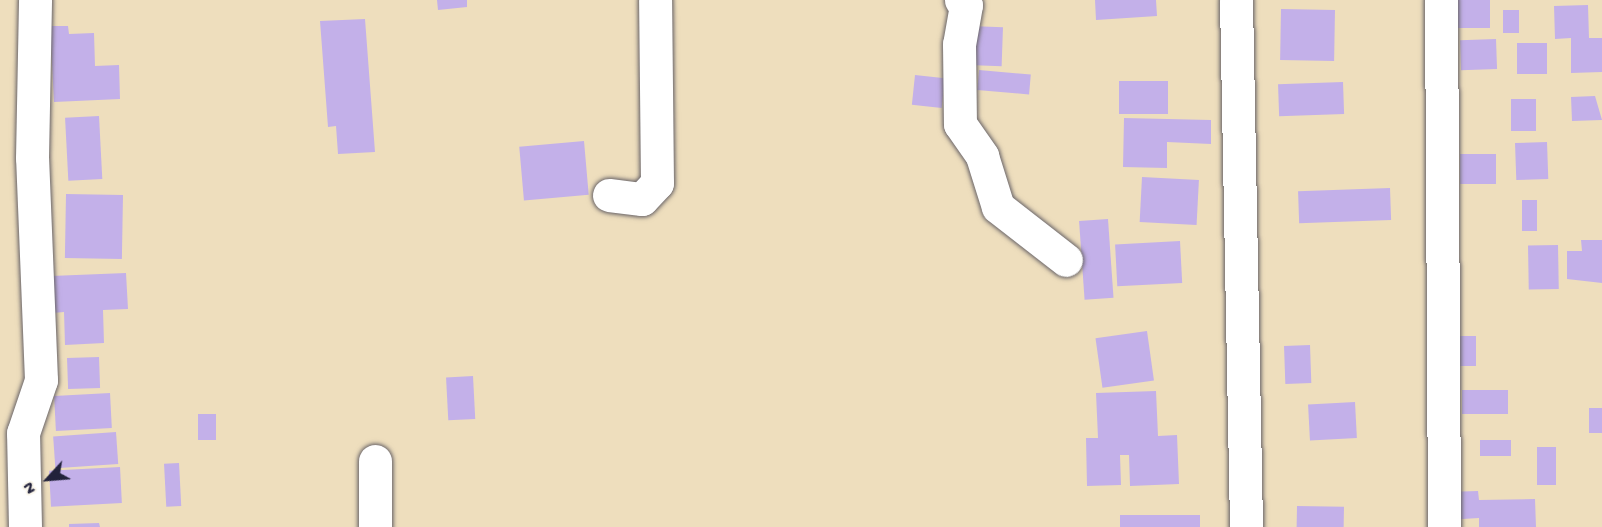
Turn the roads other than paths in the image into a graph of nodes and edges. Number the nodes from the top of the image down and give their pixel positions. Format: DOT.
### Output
graph roads {
  1 [pos="35,0"];
  2 [pos="655,0"];
  3 [pos="961,0"];
  4 [pos="1236,0"];
  5 [pos="1441,0"];
  6 [pos="609,195"];
  7 [pos="1066,260"];
  8 [pos="375,461"];
  9 [pos="25,527"];
  10 [pos="375,527"];
  11 [pos="1246,527"];
  12 [pos="1444,527"];
  1 -- 9 [label="street"];
  2 -- 6 [label="street"];
  3 -- 7 [label="street"];
  4 -- 11 [label="street"];
  5 -- 12 [label="street"];
  8 -- 10 [label="street"];
}
